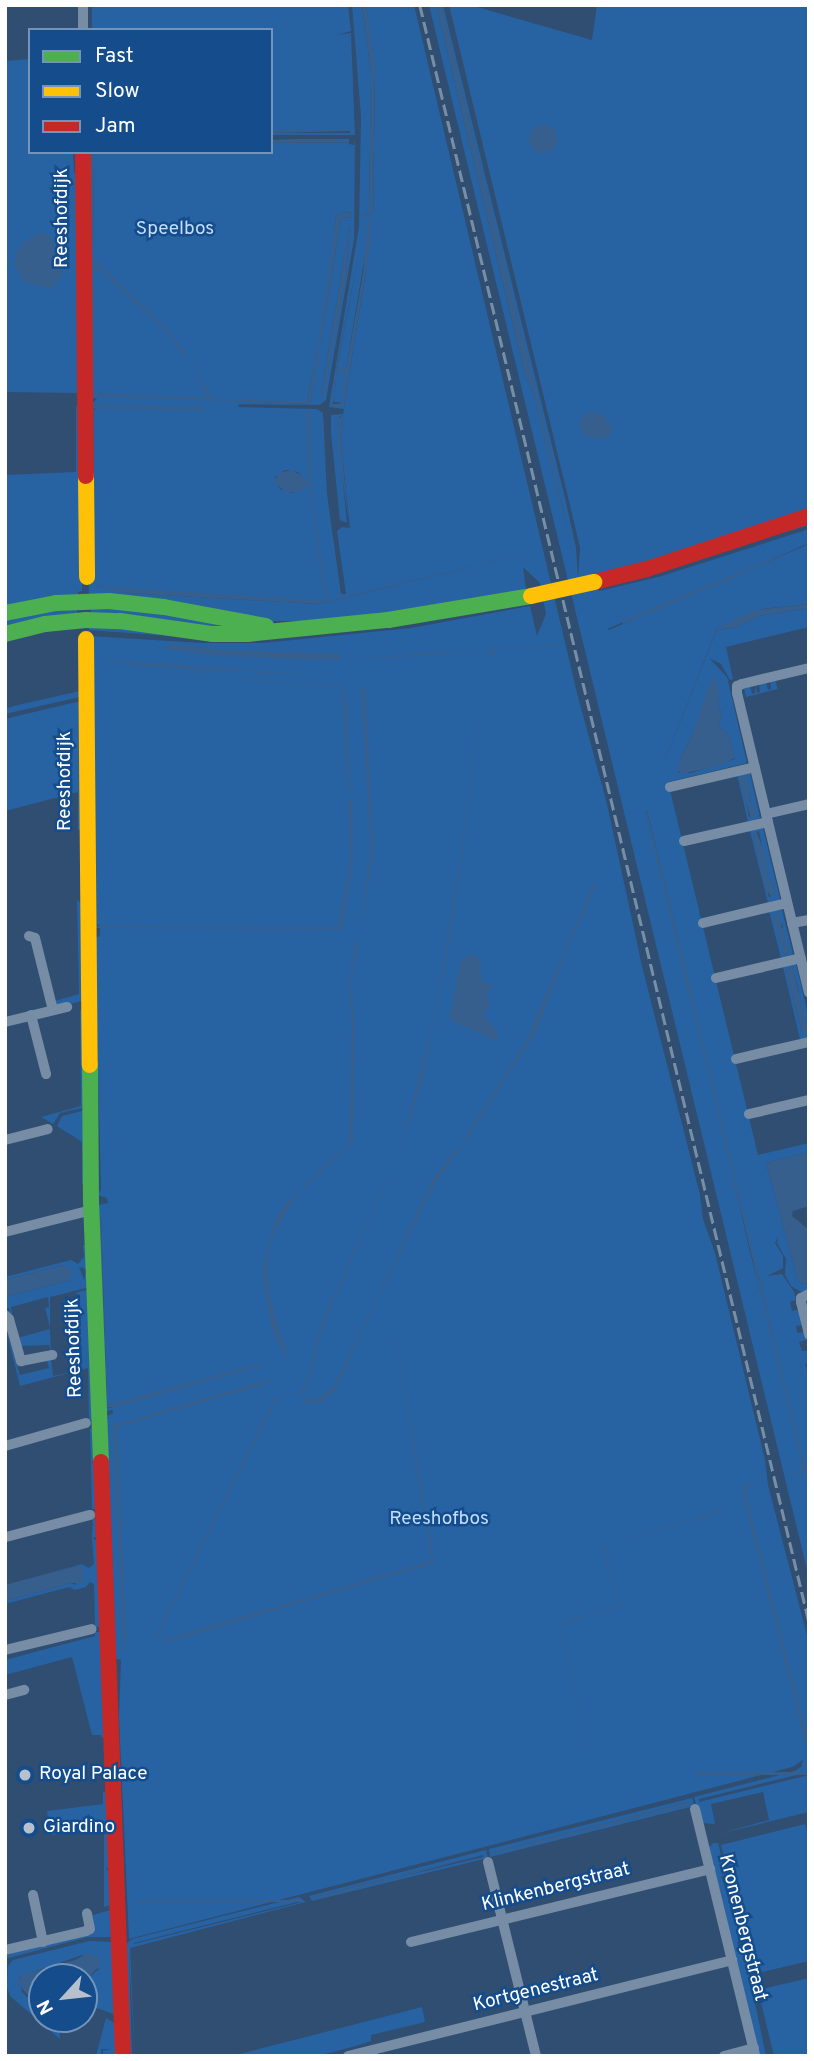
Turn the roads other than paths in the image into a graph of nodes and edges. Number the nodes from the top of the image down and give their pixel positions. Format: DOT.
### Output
graph roads {
  1 [pos="83,5"];
  2 [pos="83,28"];
  3 [pos="83,154"];
  4 [pos="809,516"];
  5 [pos="87,577"];
  6 [pos="5,613"];
  7 [pos="281,629"];
  8 [pos="5,634"];
  9 [pos="86,639"];
  10 [pos="809,668"];
  11 [pos="755,767"];
  12 [pos="670,787"];
  13 [pos="809,804"];
  14 [pos="767,818"];
  15 [pos="684,841"];
  16 [pos="787,903"];
  17 [pos="809,920"];
  18 [pos="703,923"];
  19 [pos="792,923"];
  20 [pos="29,936"];
  21 [pos="801,958"];
  22 [pos="716,978"];
  23 [pos="809,992"];
  24 [pos="66,1007"];
  25 [pos="53,1010"];
  26 [pos="31,1015"];
  27 [pos="5,1022"];
  28 [pos="809,1042"];
  29 [pos="736,1059"];
  30 [pos="46,1074"];
  31 [pos="809,1100"];
  32 [pos="749,1114"];
  33 [pos="48,1129"];
  34 [pos="5,1140"];
  35 [pos="92,1210"];
  36 [pos="5,1231"];
  37 [pos="809,1294"];
  38 [pos="5,1315"];
  39 [pos="809,1335"];
  40 [pos="52,1355"];
  41 [pos="86,1423"];
  42 [pos="5,1446"];
  43 [pos="90,1515"];
  44 [pos="6,1536"];
  45 [pos="92,1629"];
  46 [pos="5,1650"];
  47 [pos="24,1690"];
  48 [pos="5,1695"];
  49 [pos="695,1809"];
  50 [pos="488,1862"];
  51 [pos="710,1869"];
  52 [pos="33,1895"];
  53 [pos="87,1913"];
  54 [pos="503,1920"];
  55 [pos="43,1942"];
  56 [pos="411,1942"];
  57 [pos="5,1950"];
  58 [pos="732,1959"];
  59 [pos="525,2012"];
  60 [pos="755,2052"];
  61 [pos="360,2054"];
  62 [pos="123,2056"];
  63 [pos="348,2056"];
  64 [pos="536,2056"];
  65 [pos="724,2056"];
  1 -- 2 [label="street"];
  3 -- 5 [label="street, Reeshofdijk"];
  4 -- 7 [label="street, bridge"];
  6 -- 7 [label="street"];
  7 -- 8 [label="street"];
  9 -- 35 [label="street, Reeshofdijk"];
  10 -- 11 [label="street"];
  11 -- 12 [label="street"];
  11 -- 14 [label="street"];
  13 -- 14 [label="street"];
  14 -- 15 [label="street"];
  14 -- 16 [label="street"];
  16 -- 18 [label="street"];
  16 -- 19 [label="street"];
  17 -- 19 [label="street"];
  19 -- 21 [label="street"];
  20 -- 25 [label="street"];
  21 -- 22 [label="street"];
  21 -- 23 [label="street"];
  24 -- 25 [label="street"];
  25 -- 26 [label="street"];
  26 -- 27 [label="street"];
  26 -- 30 [label="street"];
  28 -- 29 [label="street"];
  31 -- 32 [label="street"];
  33 -- 34 [label="street"];
  35 -- 36 [label="street"];
  35 -- 62 [label="street, Reeshofdijk"];
  37 -- 39 [label="street"];
  38 -- 40 [label="street"];
  41 -- 42 [label="street"];
  43 -- 44 [label="street"];
  45 -- 46 [label="street"];
  47 -- 48 [label="street"];
  49 -- 51 [label="street, Kronenbergstraat"];
  50 -- 54 [label="street"];
  51 -- 54 [label="street, Klinkenbergstraat"];
  51 -- 58 [label="street, Kronenbergstraat"];
  52 -- 55 [label="street"];
  53 -- 55 [label="street"];
  54 -- 56 [label="street, Klinkenbergstraat"];
  54 -- 59 [label="street"];
  55 -- 57 [label="street"];
  58 -- 59 [label="street, Kortgenestraat"];
  58 -- 60 [label="street, Kronenbergstraat"];
  59 -- 61 [label="street, Kortgenestraat"];
  59 -- 64 [label="street"];
  60 -- 65 [label="street"];
  61 -- 63 [label="street, Kortgenestraat"];
}
